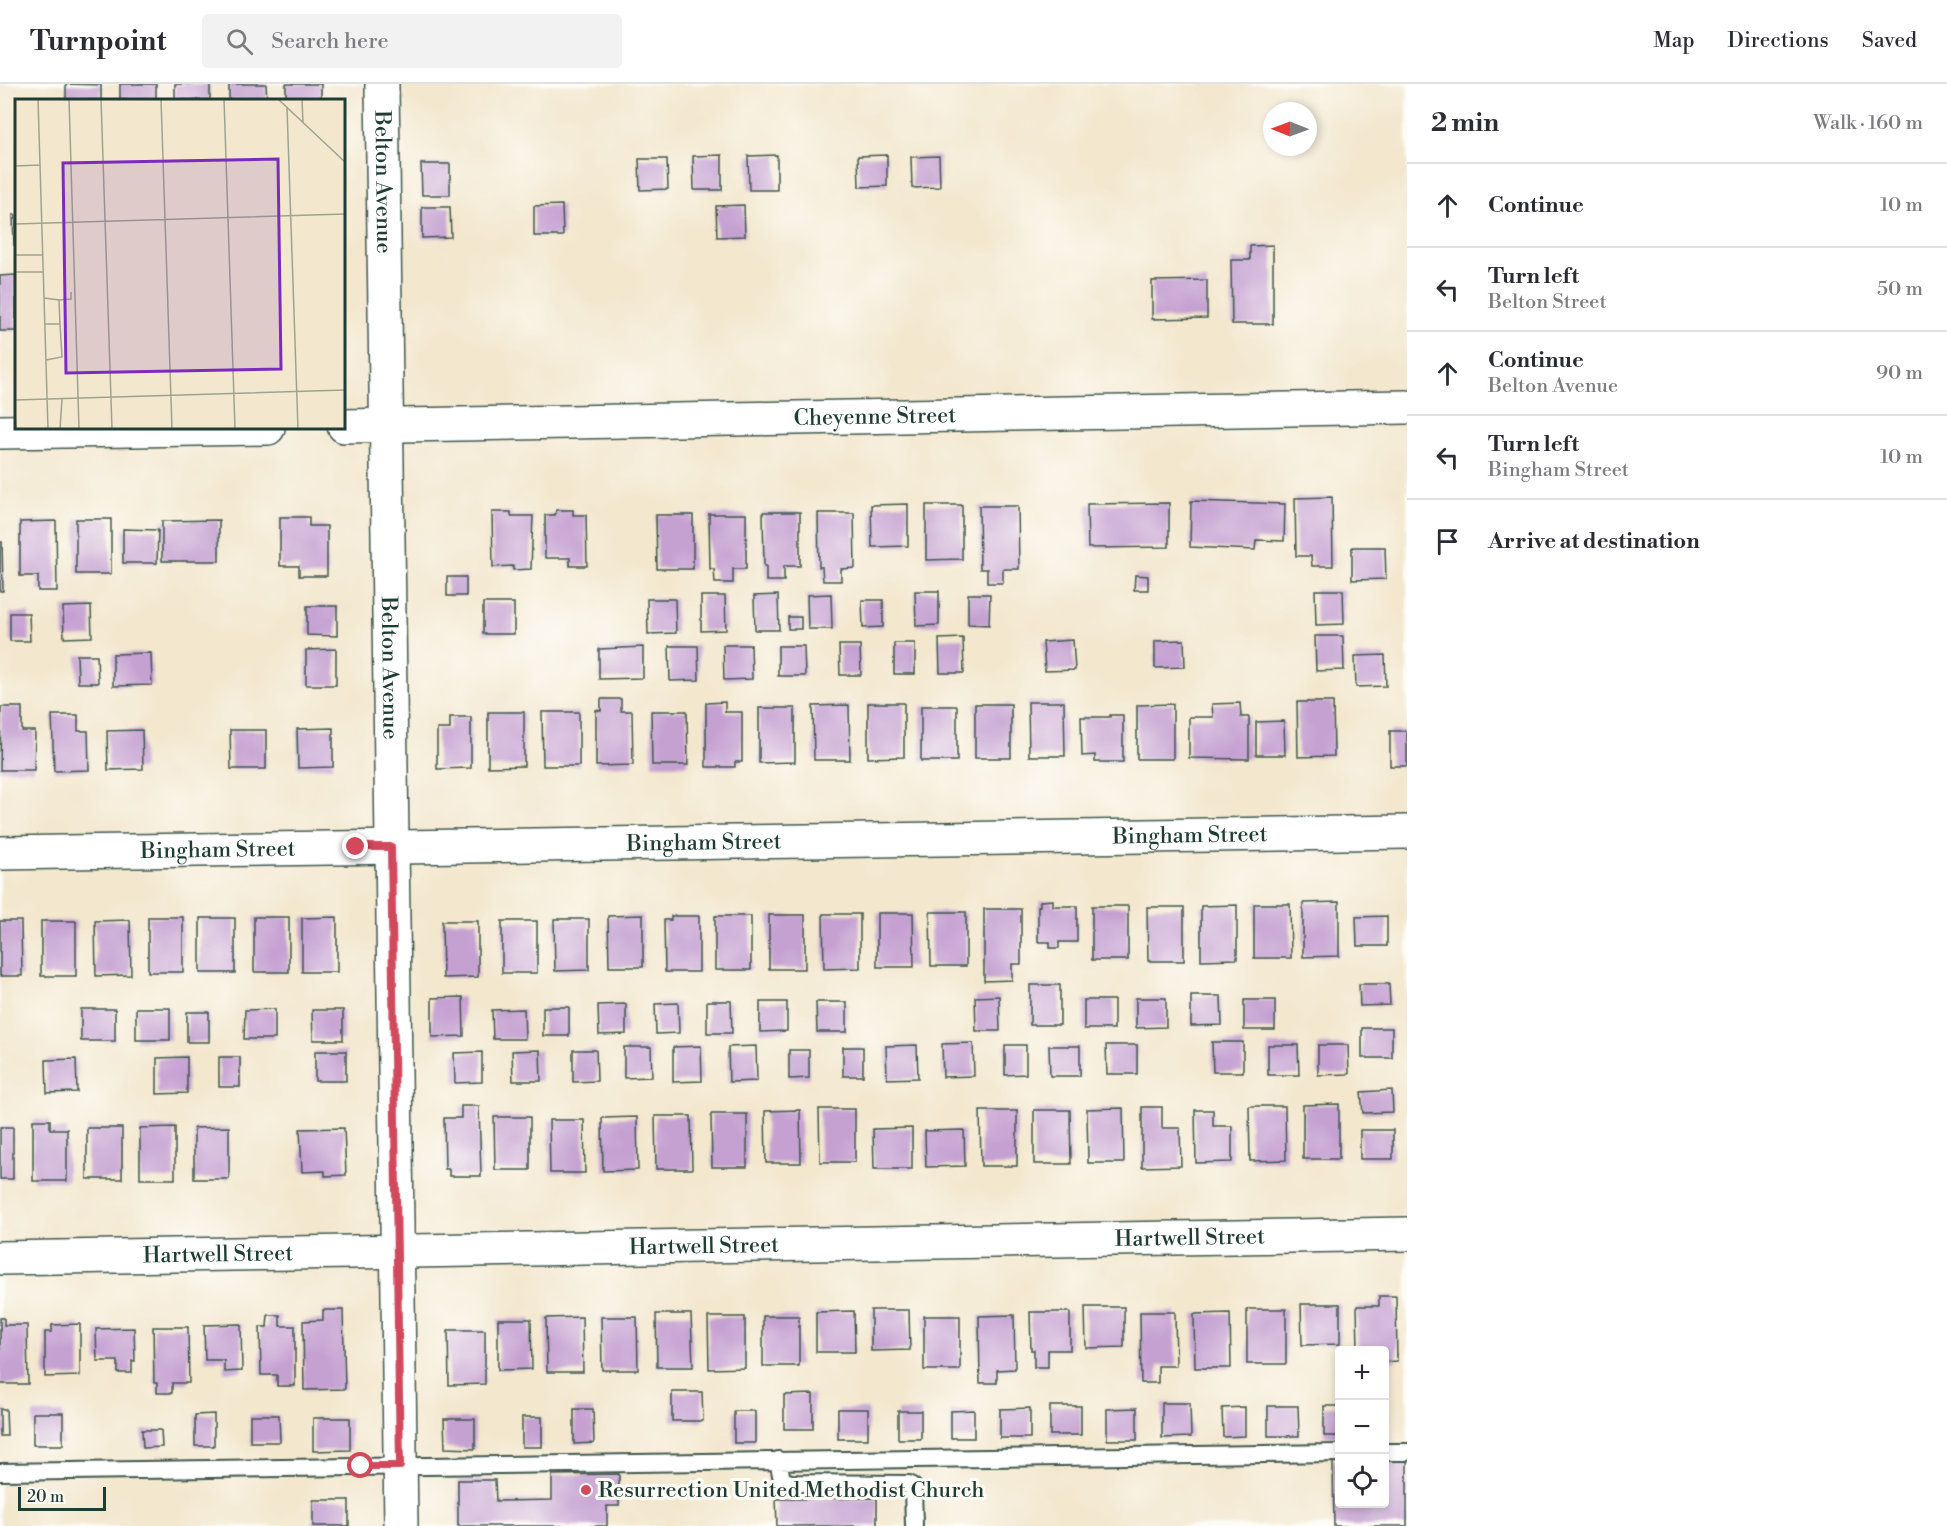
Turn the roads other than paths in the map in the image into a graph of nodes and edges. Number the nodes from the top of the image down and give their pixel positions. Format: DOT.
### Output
graph roads {
  1 [pos="382,84"];
  2 [pos="1407,407"];
  3 [pos="386,425"];
  4 [pos="345,426"];
  5 [pos="201,429"];
  6 [pos="0,432"];
  7 [pos="1407,832"];
  8 [pos="391,847"];
  9 [pos="0,853"];
  10 [pos="1407,1234"];
  11 [pos="397,1252"];
  12 [pos="0,1258"];
  13 [pos="1389,1452"];
  14 [pos="1407,1452"];
  15 [pos="1335,1453"];
  16 [pos="778,1460"];
  17 [pos="400,1466"];
  18 [pos="0,1472"];
  19 [pos="401,1526"];
  20 [pos="914,1526"];
  1 -- 3 [label="street, Belton Avenue"];
  2 -- 3 [label="street, Cheyenne Street"];
  3 -- 4 [label="street, Cheyenne Street"];
  3 -- 8 [label="street, Belton Avenue"];
  5 -- 6 [label="street"];
  7 -- 8 [label="street, Bingham Street"];
  8 -- 9 [label="street, Bingham Street"];
  8 -- 11 [label="street, Belton Avenue"];
  10 -- 11 [label="street, Hartwell Street"];
  11 -- 12 [label="street, Hartwell Street"];
  11 -- 17 [label="street, Belton Avenue"];
  13 -- 14 [label="lane"];
  15 -- 16 [label="lane"];
  16 -- 17 [label="lane"];
  16 -- 20 [label="lane"];
  17 -- 18 [label="lane"];
  17 -- 19 [label="street, Belton Avenue"];
}
